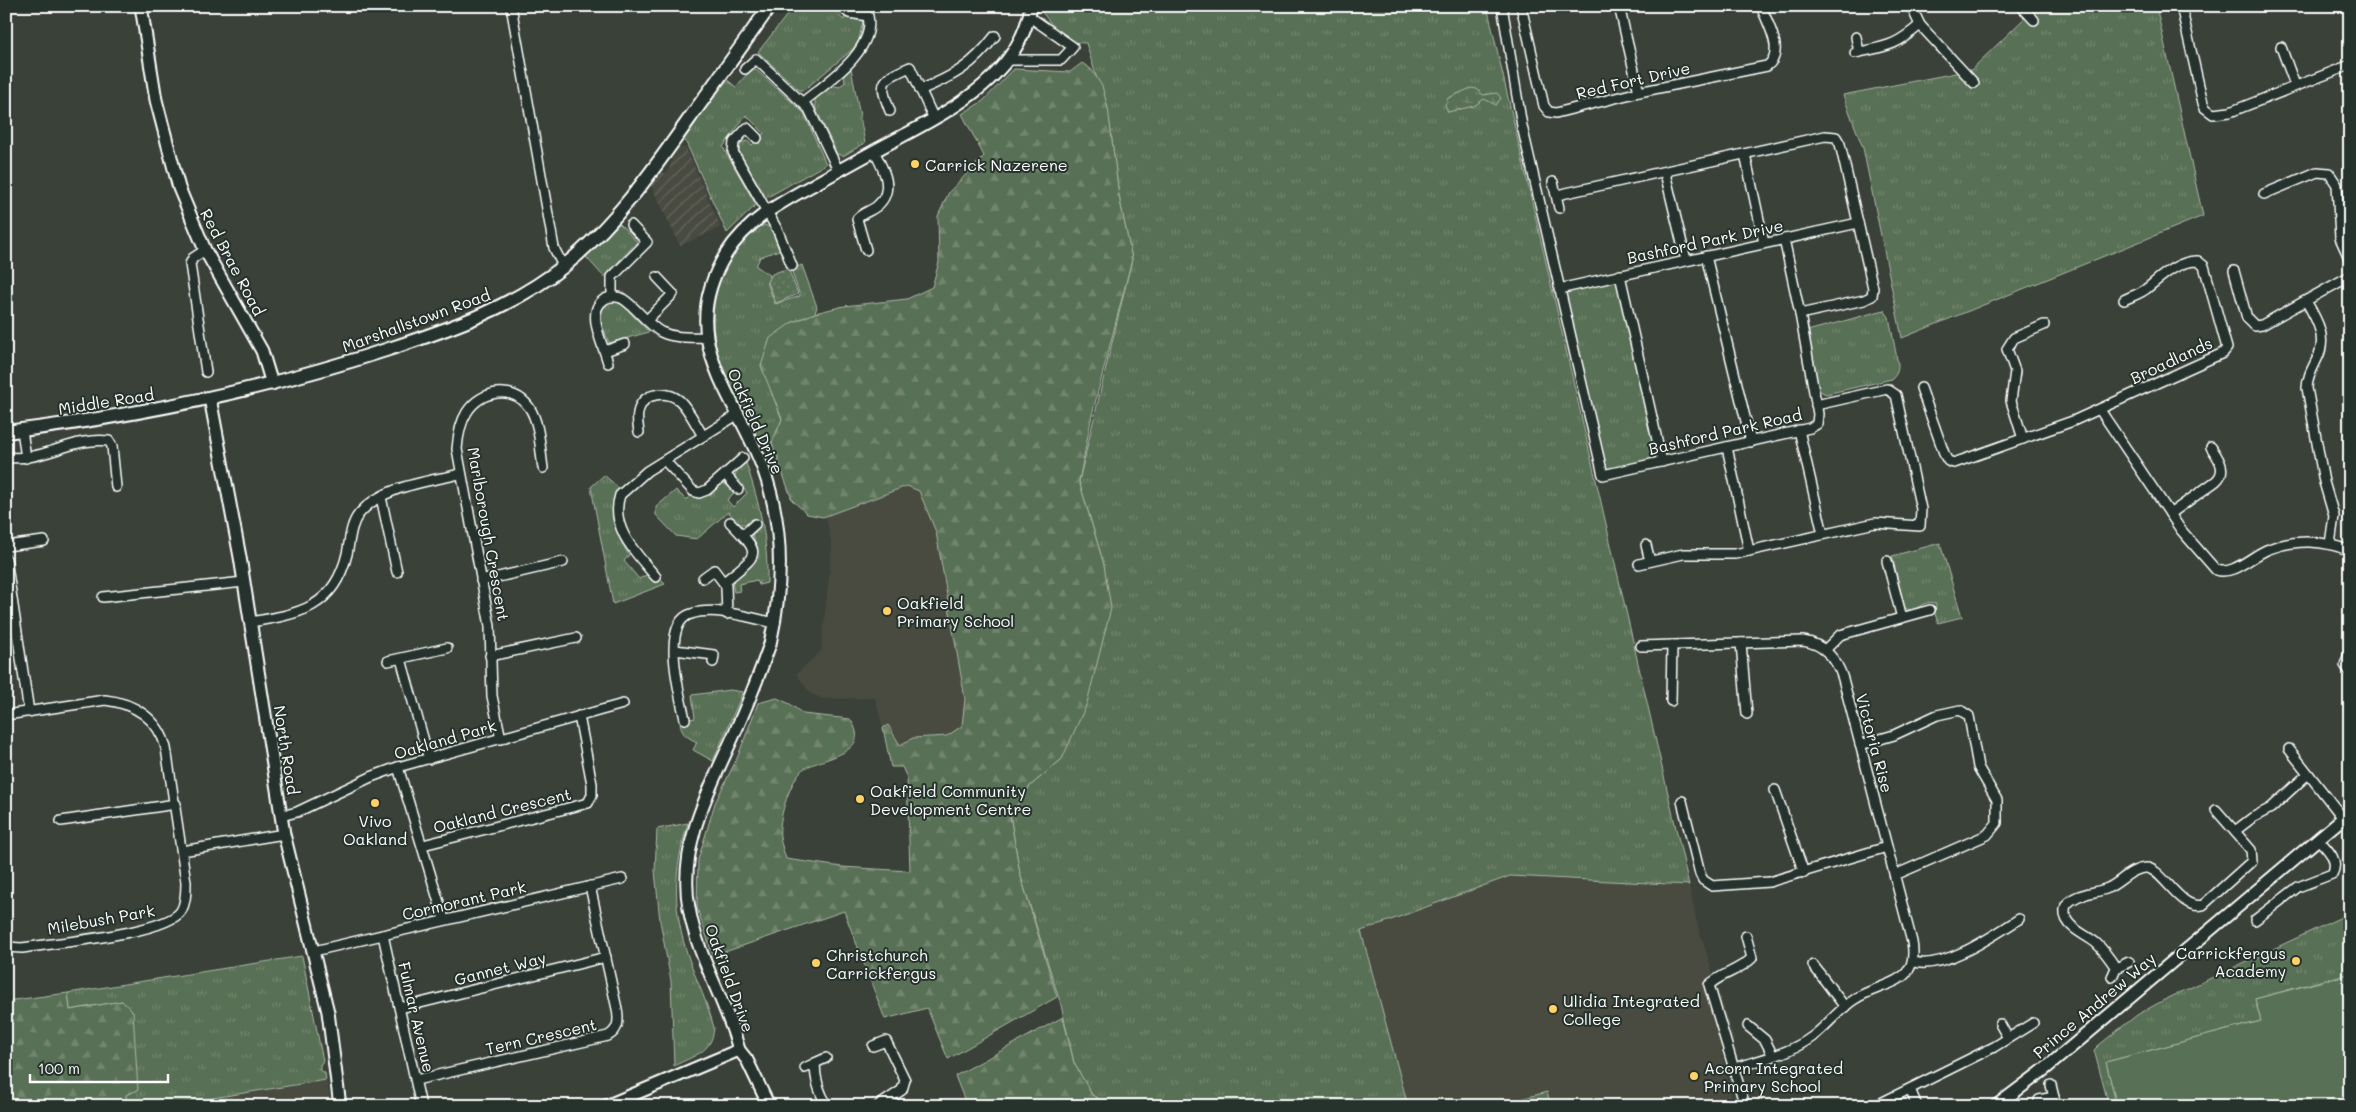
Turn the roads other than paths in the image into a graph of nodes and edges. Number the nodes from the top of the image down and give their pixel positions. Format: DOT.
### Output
graph roads {
  1 [pos="141,6"];
  2 [pos="511,6"];
  3 [pos="770,6"];
  4 [pos="840,6"];
  5 [pos="1502,6"];
  6 [pos="1521,6"];
  7 [pos="1761,6"];
  8 [pos="1911,6"];
  9 [pos="2021,6"];
  10 [pos="2181,6"];
  11 [pos="1621,7"];
  12 [pos="1030,12"];
  13 [pos="2034,20"];
  14 [pos="1920,25"];
  15 [pos="995,36"];
  16 [pos="1856,37"];
  17 [pos="2281,47"];
  18 [pos="1007,60"];
  19 [pos="2350,65"];
  20 [pos="745,69"];
  21 [pos="1974,83"];
  22 [pos="2296,85"];
  23 [pos="920,90"];
  24 [pos="1638,92"];
  25 [pos="803,102"];
  26 [pos="890,111"];
  27 [pos="934,119"];
  28 [pos="757,138"];
  29 [pos="874,151"];
  30 [pos="1745,154"];
  31 [pos="838,170"];
  32 [pos="1665,173"];
  33 [pos="1553,182"];
  34 [pos="2264,194"];
  35 [pos="1556,195"];
  36 [pos="1559,208"];
  37 [pos="767,211"];
  38 [pos="1858,223"];
  39 [pos="631,225"];
  40 [pos="1784,239"];
  41 [pos="1764,243"];
  42 [pos="205,250"];
  43 [pos="866,250"];
  44 [pos="1706,256"];
  45 [pos="1686,260"];
  46 [pos="2350,260"];
  47 [pos="563,266"];
  48 [pos="792,266"];
  49 [pos="2234,271"];
  50 [pos="1620,275"];
  51 [pos="2350,276"];
  52 [pos="657,277"];
  53 [pos="1559,289"];
  54 [pos="612,297"];
  55 [pos="2124,300"];
  56 [pos="2306,302"];
  57 [pos="1800,314"];
  58 [pos="647,320"];
  59 [pos="2044,325"];
  60 [pos="707,337"];
  61 [pos="625,344"];
  62 [pos="605,350"];
  63 [pos="608,363"];
  64 [pos="206,372"];
  65 [pos="272,384"];
  66 [pos="1921,388"];
  67 [pos="210,398"];
  68 [pos="1816,405"];
  69 [pos="2100,410"];
  70 [pos="737,415"];
  71 [pos="22,430"];
  72 [pos="1799,430"];
  73 [pos="6,432"];
  74 [pos="639,432"];
  75 [pos="703,436"];
  76 [pos="2023,439"];
  77 [pos="1751,442"];
  78 [pos="2211,446"];
  79 [pos="1727,447"];
  80 [pos="6,457"];
  81 [pos="26,458"];
  82 [pos="743,458"];
  83 [pos="665,461"];
  84 [pos="1662,462"];
  85 [pos="543,468"];
  86 [pos="460,474"];
  87 [pos="726,475"];
  88 [pos="116,487"];
  89 [pos="738,489"];
  90 [pos="381,497"];
  91 [pos="2170,514"];
  92 [pos="730,522"];
  93 [pos="755,524"];
  94 [pos="1823,534"];
  95 [pos="743,535"];
  96 [pos="44,541"];
  97 [pos="2330,544"];
  98 [pos="1646,545"];
  99 [pos="6,546"];
  100 [pos="1749,551"];
  101 [pos="2350,551"];
  102 [pos="6,559"];
  103 [pos="1650,561"];
  104 [pos="1887,561"];
  105 [pos="562,562"];
  106 [pos="1639,564"];
  107 [pos="397,572"];
  108 [pos="656,577"];
  109 [pos="703,578"];
  110 [pos="481,581"];
  111 [pos="244,582"];
  112 [pos="724,582"];
  113 [pos="103,597"];
  114 [pos="1930,610"];
  115 [pos="727,614"];
  116 [pos="1902,618"];
  117 [pos="250,622"];
  118 [pos="775,623"];
  119 [pos="576,638"];
  120 [pos="1742,643"];
  121 [pos="1672,645"];
  122 [pos="1641,646"];
  123 [pos="447,648"];
  124 [pos="675,650"];
  125 [pos="1825,650"];
  126 [pos="2350,651"];
  127 [pos="714,654"];
  128 [pos="490,656"];
  129 [pos="401,658"];
  130 [pos="388,661"];
  131 [pos="2350,672"];
  132 [pos="1671,701"];
  133 [pos="623,704"];
  134 [pos="29,712"];
  135 [pos="1747,714"];
  136 [pos="6,715"];
  137 [pos="579,716"];
  138 [pos="685,719"];
  139 [pos="501,738"];
  140 [pos="1860,745"];
  141 [pos="2290,749"];
  142 [pos="429,759"];
  143 [pos="398,767"];
  144 [pos="2308,774"];
  145 [pos="1774,790"];
  146 [pos="1682,801"];
  147 [pos="176,804"];
  148 [pos="2216,810"];
  149 [pos="2347,815"];
  150 [pos="281,816"];
  151 [pos="61,821"];
  152 [pos="2234,832"];
  153 [pos="284,834"];
  154 [pos="2318,839"];
  155 [pos="423,845"];
  156 [pos="1887,847"];
  157 [pos="182,851"];
  158 [pos="1804,873"];
  159 [pos="1895,874"];
  160 [pos="622,879"];
  161 [pos="590,886"];
  162 [pos="444,919"];
  163 [pos="2020,919"];
  164 [pos="2256,920"];
  165 [pos="382,935"];
  166 [pos="1746,936"];
  167 [pos="6,947"];
  168 [pos="314,951"];
  169 [pos="606,957"];
  170 [pos="1914,962"];
  171 [pos="2129,962"];
  172 [pos="1814,965"];
  173 [pos="2116,968"];
  174 [pos="2112,976"];
  175 [pos="1845,1007"];
  176 [pos="400,1008"];
  177 [pos="2033,1022"];
  178 [pos="2000,1024"];
  179 [pos="1748,1026"];
  180 [pos="2008,1038"];
  181 [pos="874,1046"];
  182 [pos="739,1050"];
  183 [pos="1773,1056"];
  184 [pos="826,1058"];
  185 [pos="815,1063"];
  186 [pos="805,1068"];
  187 [pos="1734,1068"];
  188 [pos="416,1080"];
  189 [pos="2051,1085"];
  190 [pos="1910,1089"];
  191 [pos="2039,1100"];
  192 [pos="2055,1101"];
  193 [pos="883,1105"];
  194 [pos="340,1106"];
  195 [pos="421,1106"];
  196 [pos="606,1106"];
  197 [pos="769,1106"];
  198 [pos="828,1106"];
  199 [pos="1745,1106"];
  200 [pos="1875,1106"];
  201 [pos="1917,1106"];
  202 [pos="1996,1106"];
  1 -- 42 [label="street, Red Brae Road"];
  2 -- 47 [label="street"];
  3 -- 47 [label="main road, Marshallstown Road"];
  4 -- 25 [label="street"];
  5 -- 53 [label="street"];
  6 -- 24 [label="street, Red Fort Drive"];
  7 -- 24 [label="street, Red Fort Drive"];
  8 -- 14 [label="street"];
  9 -- 13 [label="street"];
  10 -- 22 [label="street"];
  11 -- 24 [label="street"];
  12 -- 18 [label="street, Oakfield Drive"];
  12 -- 18 [label="street"];
  14 -- 16 [label="street"];
  14 -- 21 [label="street"];
  15 -- 23 [label="street"];
  17 -- 22 [label="street"];
  18 -- 27 [label="street, Oakfield Drive"];
  19 -- 22 [label="street"];
  20 -- 25 [label="street"];
  23 -- 26 [label="street"];
  23 -- 27 [label="street"];
  25 -- 31 [label="street"];
  27 -- 29 [label="street, Oakfield Drive"];
  28 -- 37 [label="street"];
  29 -- 31 [label="street, Oakfield Drive"];
  29 -- 43 [label="street"];
  30 -- 32 [label="street"];
  30 -- 38 [label="street"];
  30 -- 41 [label="street"];
  31 -- 37 [label="street, Oakfield Drive"];
  32 -- 35 [label="street"];
  32 -- 45 [label="street"];
  33 -- 35 [label="street"];
  34 -- 46 [label="street"];
  35 -- 36 [label="street"];
  37 -- 48 [label="street"];
  37 -- 60 [label="street, Oakfield Drive"];
  38 -- 40 [label="street, Bashford Park Drive"];
  38 -- 57 [label="street"];
  39 -- 54 [label="street"];
  40 -- 41 [label="street, Bashford Park Drive"];
  40 -- 57 [label="street, Bashford Park Road"];
  41 -- 44 [label="street, Bashford Park Drive"];
  42 -- 64 [label="street"];
  42 -- 65 [label="street, Red Brae Road"];
  44 -- 45 [label="street, Bashford Park Drive"];
  44 -- 77 [label="street"];
  45 -- 50 [label="street, Bashford Park Drive"];
  47 -- 65 [label="main road, Marshallstown Road"];
  49 -- 56 [label="street"];
  50 -- 53 [label="street, Bashford Park Drive"];
  50 -- 84 [label="street"];
  51 -- 56 [label="street"];
  52 -- 58 [label="street"];
  53 -- 84 [label="street, Bashford Park Road"];
  54 -- 58 [label="street"];
  54 -- 62 [label="street"];
  55 -- 69 [label="street, Broadlands"];
  56 -- 97 [label="street"];
  57 -- 68 [label="street, Bashford Park Road"];
  58 -- 60 [label="street"];
  59 -- 76 [label="street"];
  60 -- 70 [label="street, Oakfield Drive"];
  61 -- 62 [label="street"];
  62 -- 63 [label="street"];
  65 -- 67 [label="main road, Marshallstown Road"];
  66 -- 76 [label="street, Broadlands"];
  67 -- 71 [label="main road, Middle Road"];
  67 -- 111 [label="street, North Road"];
  68 -- 72 [label="street, Bashford Park Road"];
  68 -- 94 [label="street"];
  69 -- 76 [label="street, Broadlands"];
  69 -- 91 [label="street"];
  70 -- 75 [label="street"];
  70 -- 118 [label="street, Oakfield Drive"];
  71 -- 73 [label="main road, Middle Road"];
  71 -- 81 [label="street"];
  72 -- 77 [label="street, Bashford Park Road"];
  72 -- 94 [label="street"];
  74 -- 75 [label="street"];
  75 -- 83 [label="street"];
  77 -- 79 [label="street, Bashford Park Road"];
  78 -- 91 [label="street"];
  79 -- 84 [label="street, Bashford Park Road"];
  79 -- 100 [label="street"];
  80 -- 81 [label="street"];
  81 -- 88 [label="street"];
  82 -- 87 [label="street"];
  83 -- 87 [label="street"];
  83 -- 108 [label="street"];
  85 -- 86 [label="street, Marlborough Crescent"];
  86 -- 90 [label="street"];
  86 -- 110 [label="street, Marlborough Crescent"];
  87 -- 89 [label="street"];
  90 -- 107 [label="street"];
  90 -- 117 [label="street"];
  91 -- 97 [label="street"];
  92 -- 95 [label="street"];
  93 -- 95 [label="street"];
  94 -- 100 [label="street"];
  95 -- 112 [label="street"];
  96 -- 99 [label="street"];
  97 -- 101 [label="street"];
  98 -- 103 [label="street"];
  100 -- 103 [label="street"];
  102 -- 134 [label="street"];
  103 -- 106 [label="street"];
  104 -- 116 [label="street"];
  105 -- 110 [label="street"];
  109 -- 112 [label="street"];
  110 -- 128 [label="street, Marlborough Crescent"];
  111 -- 113 [label="street"];
  111 -- 117 [label="street, North Road"];
  112 -- 115 [label="street"];
  114 -- 116 [label="street"];
  115 -- 118 [label="street"];
  115 -- 124 [label="street"];
  116 -- 125 [label="street"];
  117 -- 150 [label="street, North Road"];
  118 -- 182 [label="street, Oakfield Drive"];
  119 -- 128 [label="street"];
  120 -- 121 [label="street, Victoria Rise"];
  120 -- 125 [label="street, Victoria Rise"];
  120 -- 135 [label="street"];
  121 -- 122 [label="street, Victoria Rise"];
  121 -- 132 [label="street"];
  123 -- 129 [label="street"];
  124 -- 127 [label="street"];
  124 -- 138 [label="street"];
  125 -- 140 [label="street, Victoria Rise"];
  126 -- 131 [label="street"];
  128 -- 139 [label="street, Marlborough Crescent"];
  129 -- 130 [label="street"];
  129 -- 142 [label="street"];
  133 -- 137 [label="street, Oakland Park"];
  134 -- 136 [label="street, Milebush Park"];
  134 -- 147 [label="street, Milebush Park"];
  137 -- 139 [label="street, Oakland Park"];
  137 -- 155 [label="street, Oakland Crescent"];
  139 -- 142 [label="street, Oakland Park"];
  140 -- 156 [label="street, Victoria Rise"];
  140 -- 159 [label="street"];
  141 -- 144 [label="street"];
  142 -- 143 [label="street, Oakland Park"];
  143 -- 150 [label="street, Oakland Park"];
  143 -- 155 [label="street"];
  144 -- 149 [label="street"];
  144 -- 152 [label="street"];
  145 -- 158 [label="street"];
  146 -- 158 [label="street"];
  147 -- 151 [label="street"];
  147 -- 157 [label="street, Milebush Park"];
  148 -- 152 [label="street"];
  149 -- 154 [label="street, Prince Andrew Way"];
  150 -- 153 [label="street, North Road"];
  152 -- 173 [label="street"];
  153 -- 157 [label="street"];
  153 -- 168 [label="street, North Road"];
  154 -- 164 [label="street"];
  154 -- 202 [label="street, Prince Andrew Way"];
  155 -- 162 [label="street"];
  156 -- 158 [label="street"];
  156 -- 159 [label="street, Victoria Rise"];
  157 -- 167 [label="street, Milebush Park"];
  159 -- 170 [label="street, Victoria Rise"];
  160 -- 161 [label="street, Cormorant Park"];
  161 -- 162 [label="street, Cormorant Park"];
  161 -- 169 [label="street, Tern Crescent"];
  162 -- 165 [label="street, Cormorant Park"];
  163 -- 170 [label="street"];
  165 -- 168 [label="street, Cormorant Park"];
  165 -- 176 [label="street, Fulmar Avenue"];
  166 -- 187 [label="street"];
  168 -- 194 [label="street, North Road"];
  169 -- 176 [label="street, Gannet Way"];
  169 -- 188 [label="street, Tern Crescent"];
  170 -- 175 [label="street"];
  171 -- 173 [label="street"];
  172 -- 175 [label="street"];
  173 -- 174 [label="street"];
  175 -- 183 [label="street"];
  176 -- 188 [label="street, Fulmar Avenue"];
  177 -- 180 [label="street"];
  178 -- 180 [label="street"];
  179 -- 183 [label="street"];
  180 -- 190 [label="street"];
  181 -- 193 [label="street"];
  182 -- 196 [label="street, Oakfield Drive"];
  182 -- 197 [label="street"];
  183 -- 187 [label="street"];
  184 -- 185 [label="street"];
  185 -- 186 [label="street"];
  185 -- 198 [label="street"];
  187 -- 199 [label="street"];
  188 -- 195 [label="street, Fulmar Avenue"];
  189 -- 192 [label="street"];
  190 -- 200 [label="street"];
  190 -- 201 [label="street"];
  191 -- 192 [label="street"];
}
